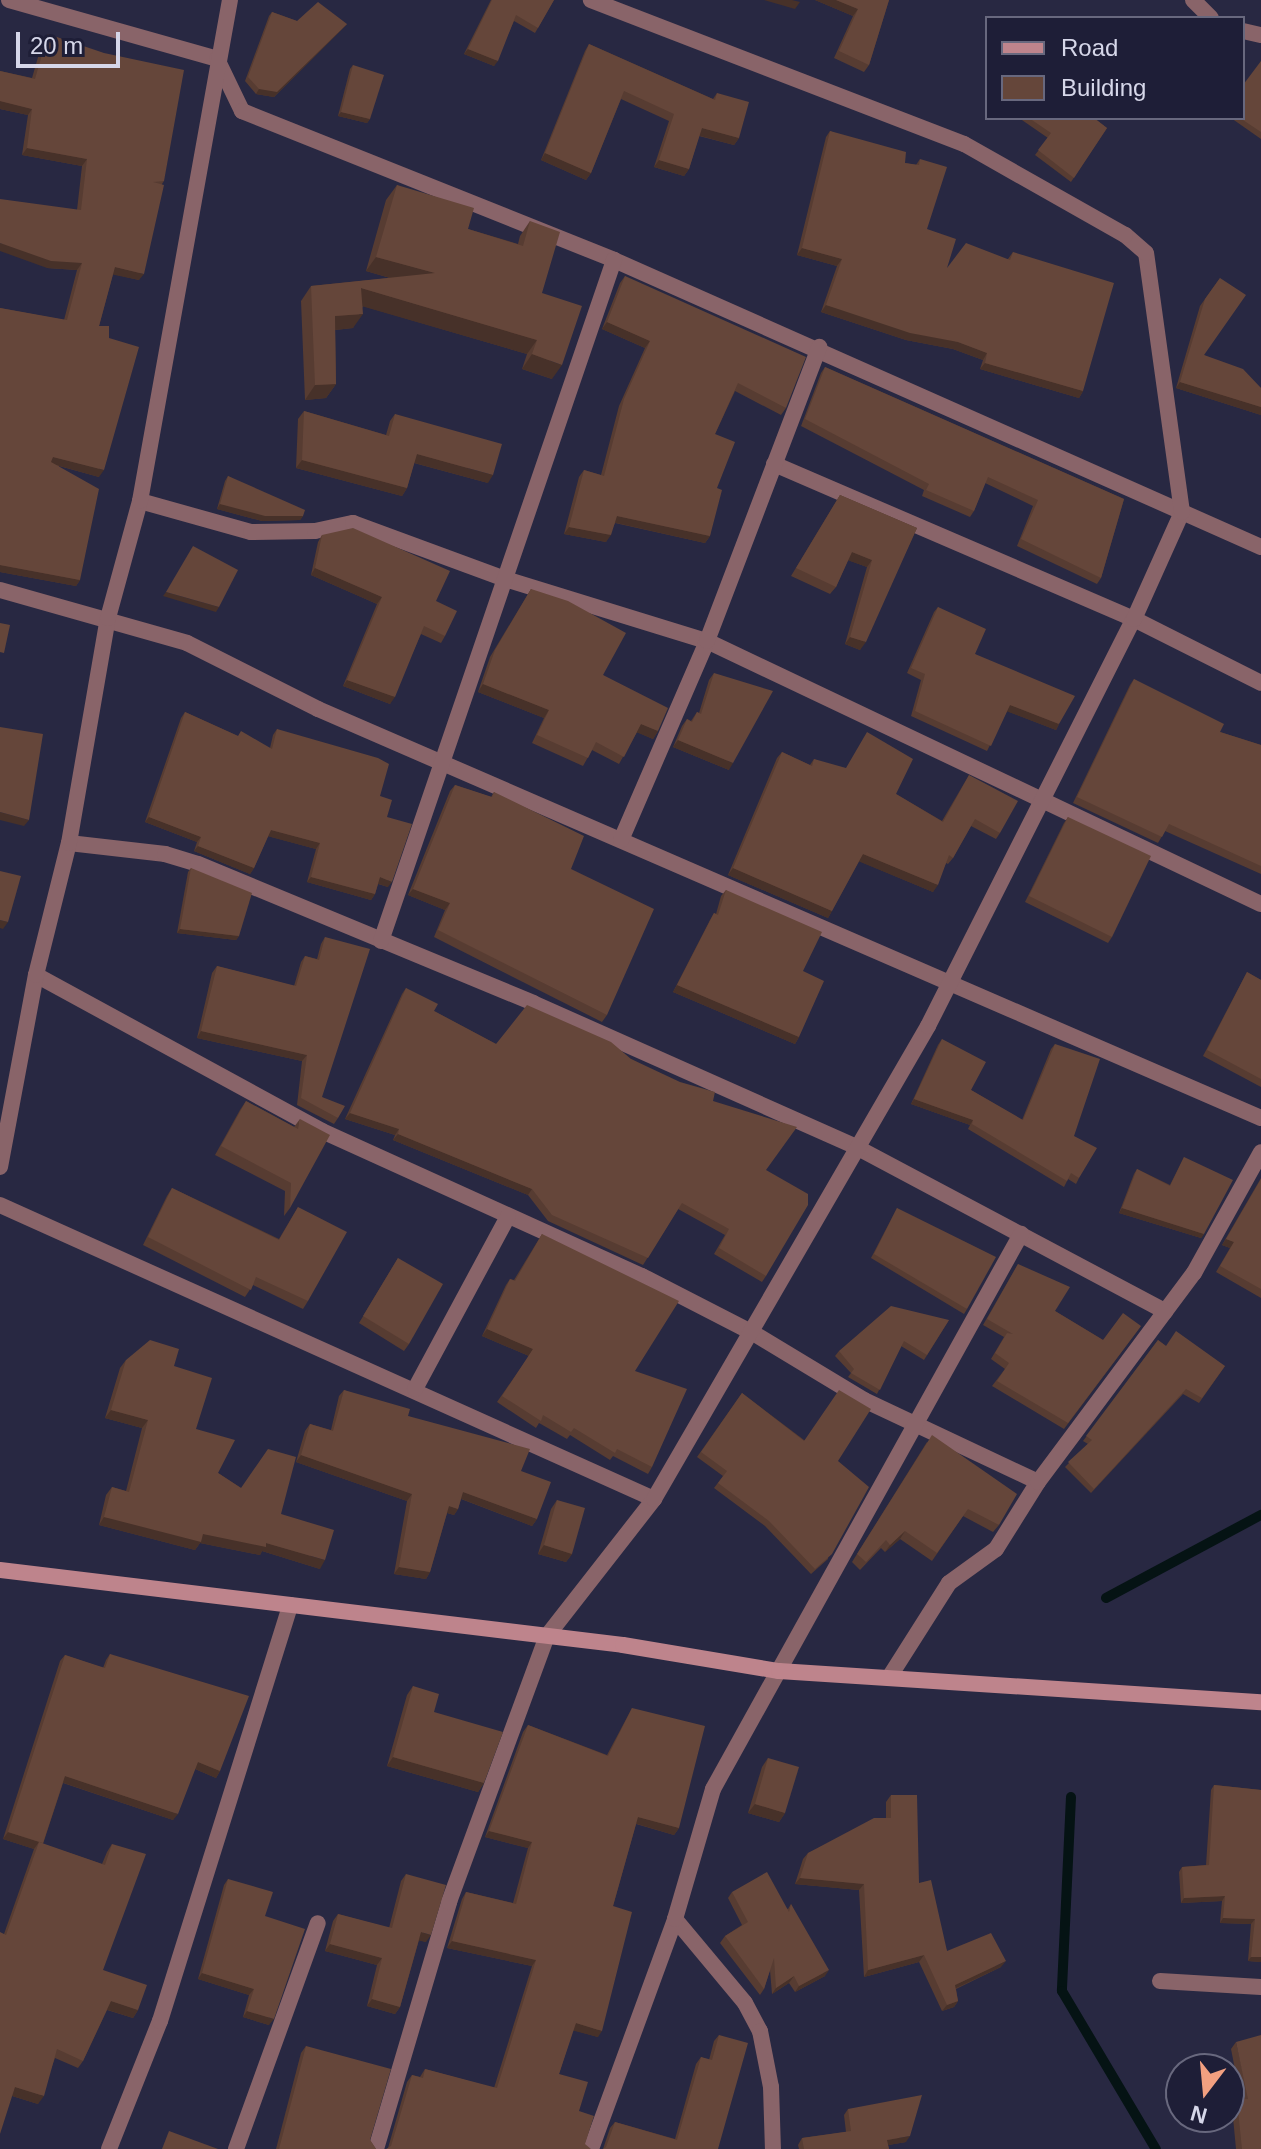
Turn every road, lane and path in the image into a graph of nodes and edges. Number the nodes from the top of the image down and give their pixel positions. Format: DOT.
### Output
graph roads {
  1 [pos="9,0"];
  2 [pos="230,0"];
  3 [pos="591,0"];
  4 [pos="1193,0"];
  5 [pos="1209,16"];
  6 [pos="217,59"];
  7 [pos="614,260"];
  8 [pos="819,347"];
  9 [pos="774,464"];
  10 [pos="140,501"];
  11 [pos="1182,512"];
  12 [pos="1261,547"];
  13 [pos="505,579"];
  14 [pos="0,590"];
  15 [pos="108,618"];
  16 [pos="1134,619"];
  17 [pos="707,641"];
  18 [pos="1261,683"];
  19 [pos="445,762"];
  20 [pos="1041,802"];
  21 [pos="621,840"];
  22 [pos="69,843"];
  23 [pos="1261,904"];
  24 [pos="381,941"];
  25 [pos="36,975"];
  26 [pos="953,981"];
  27 [pos="1261,1118"];
  28 [pos="858,1148"];
  29 [pos="1261,1152"];
  30 [pos="0,1167"];
  31 [pos="0,1205"];
  32 [pos="508,1216"];
  33 [pos="1021,1234"];
  34 [pos="1165,1311"];
  35 [pos="753,1333"];
  36 [pos="415,1389"];
  37 [pos="918,1425"];
  38 [pos="1038,1482"];
  39 [pos="654,1499"];
  40 [pos="0,1570"];
  41 [pos="290,1605"];
  42 [pos="547,1636"];
  43 [pos="779,1671"];
  44 [pos="890,1676"];
  45 [pos="1261,1702"];
  46 [pos="675,1919"];
  47 [pos="318,1923"];
  48 [pos="1160,1981"];
  49 [pos="1261,1987"];
  50 [pos="109,2149"];
  51 [pos="236,2149"];
  52 [pos="376,2149"];
  53 [pos="591,2149"];
  54 [pos="773,2149"];
  1 -- 6 [label="street"];
  2 -- 6 [label="street"];
  3 -- 11 [label="street"];
  4 -- 5 [label="street"];
  6 -- 7 [label="street"];
  6 -- 10 [label="street"];
  7 -- 8 [label="street"];
  7 -- 13 [label="street"];
  8 -- 9 [label="street"];
  8 -- 11 [label="street"];
  9 -- 16 [label="street"];
  9 -- 17 [label="street"];
  10 -- 13 [label="street"];
  10 -- 15 [label="street"];
  11 -- 12 [label="street"];
  11 -- 16 [label="street"];
  13 -- 17 [label="street"];
  13 -- 19 [label="street"];
  14 -- 15 [label="street"];
  15 -- 19 [label="street"];
  15 -- 22 [label="street"];
  16 -- 18 [label="street"];
  16 -- 20 [label="street"];
  17 -- 20 [label="street"];
  17 -- 21 [label="street"];
  19 -- 21 [label="street"];
  19 -- 24 [label="street"];
  20 -- 23 [label="street"];
  20 -- 26 [label="street"];
  21 -- 26 [label="street"];
  22 -- 24 [label="street"];
  22 -- 25 [label="street"];
  24 -- 28 [label="street"];
  25 -- 30 [label="street"];
  25 -- 32 [label="street"];
  26 -- 27 [label="street"];
  26 -- 28 [label="street"];
  28 -- 33 [label="street"];
  28 -- 35 [label="street"];
  29 -- 34 [label="street"];
  31 -- 36 [label="street"];
  32 -- 35 [label="street"];
  32 -- 36 [label="street"];
  33 -- 34 [label="street"];
  33 -- 37 [label="street"];
  34 -- 38 [label="street"];
  35 -- 37 [label="street"];
  35 -- 39 [label="street"];
  36 -- 39 [label="street"];
  37 -- 38 [label="street"];
  37 -- 43 [label="street"];
  38 -- 44 [label="street"];
  39 -- 42 [label="street"];
  40 -- 41 [label="street"];
  41 -- 42 [label="street"];
  41 -- 50 [label="street"];
  42 -- 43 [label="street"];
  42 -- 52 [label="street"];
  43 -- 44 [label="street"];
  43 -- 46 [label="street"];
  44 -- 45 [label="street"];
  46 -- 53 [label="street"];
  46 -- 54 [label="street"];
  47 -- 51 [label="street"];
  48 -- 49 [label="street"];
}
